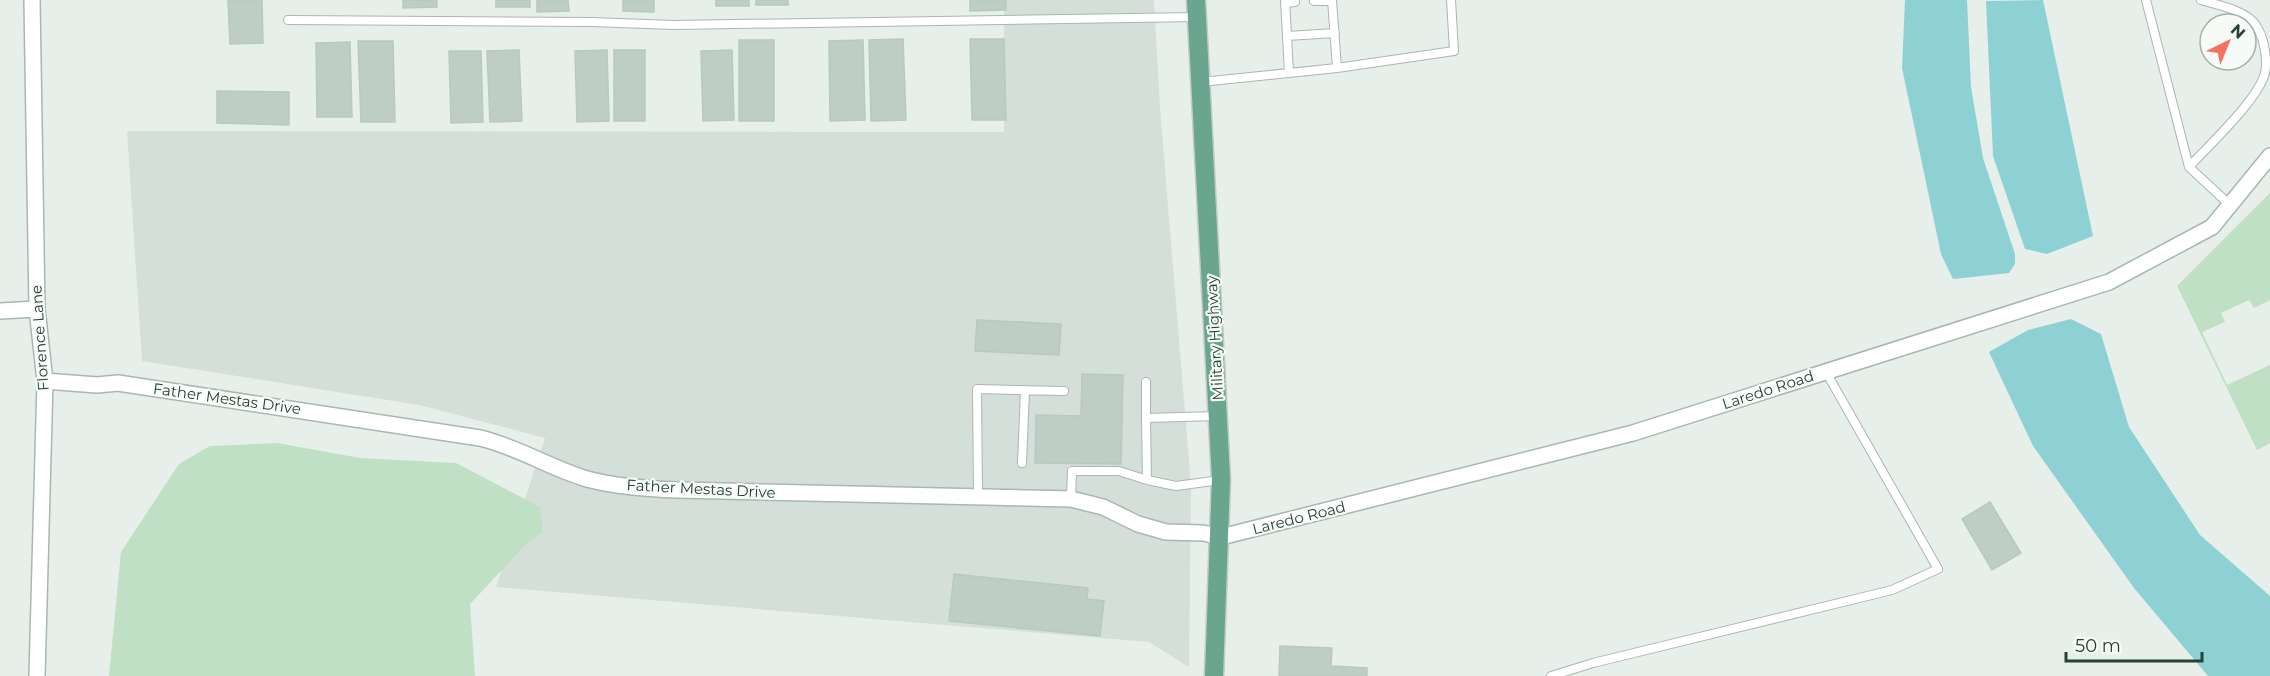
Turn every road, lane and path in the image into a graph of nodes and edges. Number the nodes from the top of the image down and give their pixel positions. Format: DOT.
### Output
graph roads {
  1 [pos="32,0"];
  2 [pos="1332,0"];
  3 [pos="1451,0"];
  4 [pos="2145,0"];
  5 [pos="2201,0"];
  6 [pos="1285,1"];
  7 [pos="1314,1"];
  8 [pos="1295,2"];
  9 [pos="1196,8"];
  10 [pos="288,20"];
  11 [pos="1335,33"];
  12 [pos="1287,36"];
  13 [pos="1337,68"];
  14 [pos="1289,72"];
  15 [pos="1201,82"];
  16 [pos="2270,156"];
  17 [pos="2190,167"];
  18 [pos="2230,205"];
  19 [pos="37,309"];
  20 [pos="0,311"];
  21 [pos="1826,372"];
  22 [pos="45,381"];
  23 [pos="1146,382"];
  24 [pos="1024,390"];
  25 [pos="1064,392"];
  26 [pos="1219,416"];
  27 [pos="1146,418"];
  28 [pos="1022,463"];
  29 [pos="1221,479"];
  30 [pos="1147,480"];
  31 [pos="978,497"];
  32 [pos="1071,499"];
  33 [pos="1221,537"];
  34 [pos="37,676"];
  35 [pos="1214,676"];
  36 [pos="1551,676"];
  1 -- 19 [label="street, Florence Lane"];
  2 -- 7 [label="lane"];
  2 -- 11 [label="lane"];
  3 -- 13 [label="lane"];
  4 -- 17 [label="lane"];
  5 -- 17 [label="lane"];
  6 -- 8 [label="lane"];
  6 -- 12 [label="lane"];
  9 -- 10 [label="lane"];
  9 -- 15 [label="main road, Military Highway"];
  11 -- 12 [label="lane"];
  11 -- 13 [label="lane"];
  12 -- 14 [label="lane"];
  13 -- 14 [label="lane"];
  14 -- 15 [label="lane"];
  15 -- 26 [label="main road, Military Highway"];
  16 -- 18 [label="street, Laredo Road"];
  17 -- 18 [label="lane"];
  18 -- 21 [label="street, Laredo Road"];
  19 -- 20 [label="street"];
  19 -- 22 [label="street, Florence Lane"];
  21 -- 33 [label="street, Laredo Road"];
  21 -- 36 [label="lane"];
  22 -- 31 [label="street, Father Mestas Drive"];
  22 -- 34 [label="street, Florence Lane"];
  23 -- 27 [label="lane"];
  24 -- 25 [label="lane"];
  24 -- 28 [label="lane"];
  24 -- 31 [label="lane"];
  26 -- 27 [label="lane"];
  26 -- 29 [label="main road, Military Highway"];
  27 -- 30 [label="lane"];
  29 -- 30 [label="lane"];
  29 -- 33 [label="main road, Military Highway"];
  30 -- 32 [label="lane"];
  31 -- 32 [label="street, Father Mestas Drive"];
  32 -- 33 [label="street, Father Mestas Drive"];
  33 -- 35 [label="main road, Military Highway"];
}
